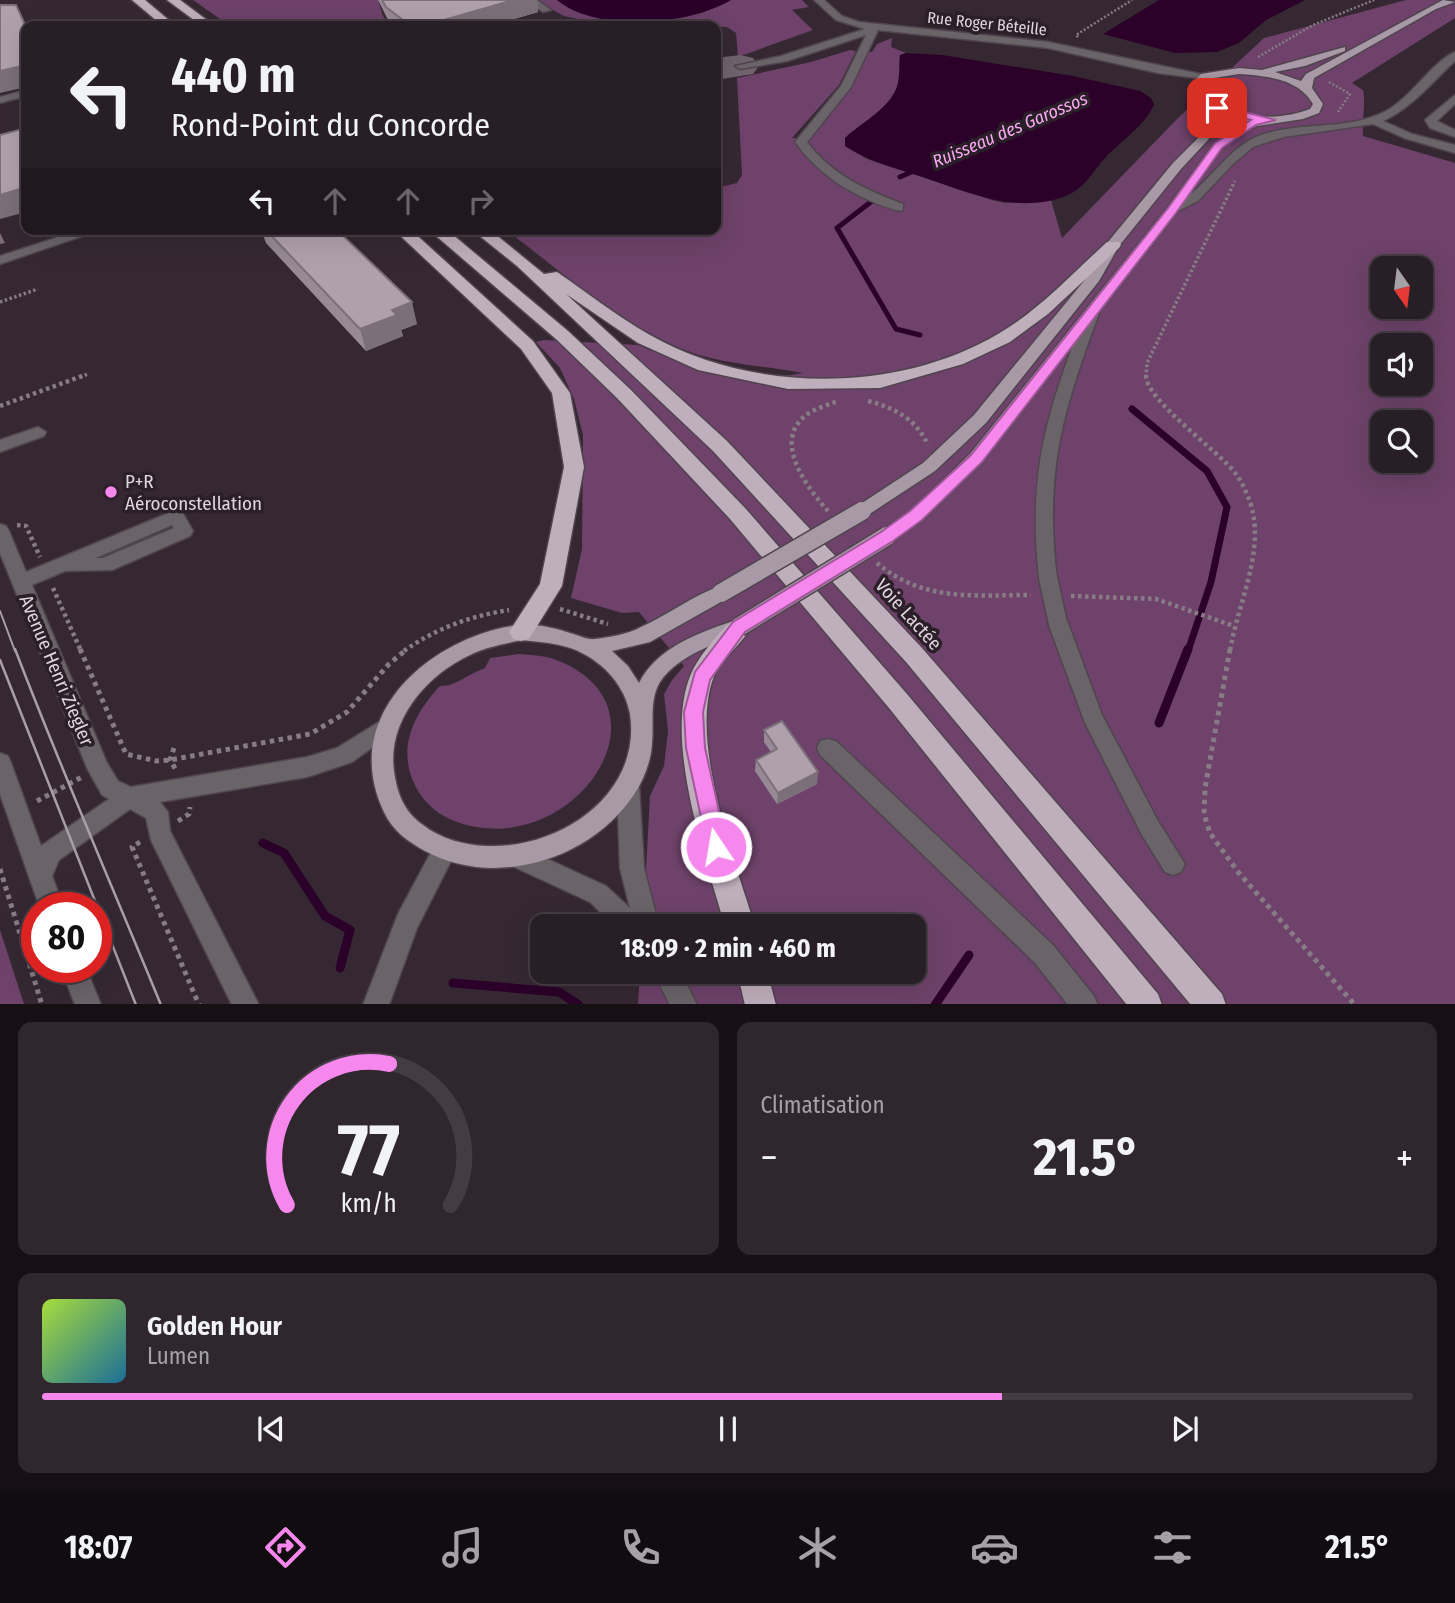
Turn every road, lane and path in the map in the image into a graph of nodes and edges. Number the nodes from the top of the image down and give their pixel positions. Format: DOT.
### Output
graph roads {
  1 [pos="138,0"];
  2 [pos="173,0"];
  3 [pos="531,0"];
  4 [pos="819,0"];
  5 [pos="1132,0"];
  6 [pos="1374,0"];
  7 [pos="1452,0"];
  8 [pos="546,10"];
  9 [pos="164,21"];
  10 [pos="202,21"];
  11 [pos="1408,22"];
  12 [pos="874,29"];
  13 [pos="1075,44"];
  14 [pos="1263,55"];
  15 [pos="1455,55"];
  16 [pos="740,66"];
  17 [pos="1158,70"];
  18 [pos="1260,72"];
  19 [pos="1205,76"];
  20 [pos="1321,80"];
  21 [pos="1196,86"];
  22 [pos="1307,88"];
  23 [pos="21,94"];
  24 [pos="1455,98"];
  25 [pos="0,100"];
  26 [pos="1217,108"];
  27 [pos="1335,117"];
  28 [pos="1270,120"];
  29 [pos="1373,120"];
  30 [pos="1455,134"];
  31 [pos="1455,149"];
  32 [pos="1241,173"];
  33 [pos="899,207"];
  34 [pos="1172,210"];
  35 [pos="78,235"];
  36 [pos="408,235"];
  37 [pos="443,235"];
  38 [pos="487,235"];
  39 [pos="1113,245"];
  40 [pos="0,260"];
  41 [pos="523,263"];
  42 [pos="38,289"];
  43 [pos="0,302"];
  44 [pos="1093,311"];
  45 [pos="88,374"];
  46 [pos="0,406"];
  47 [pos="38,432"];
  48 [pos="0,446"];
  49 [pos="180,523"];
  50 [pos="7,529"];
  51 [pos="43,563"];
  52 [pos="21,582"];
  53 [pos="50,582"];
  54 [pos="1173,604"];
  55 [pos="519,608"];
  56 [pos="554,608"];
  57 [pos="615,625"];
  58 [pos="1234,626"];
  59 [pos="739,627"];
  60 [pos="521,632"];
  61 [pos="591,648"];
  62 [pos="642,713"];
  63 [pos="387,726"];
  64 [pos="828,748"];
  65 [pos="126,754"];
  66 [pos="0,763"];
  67 [pos="98,768"];
  68 [pos="628,785"];
  69 [pos="128,798"];
  70 [pos="190,804"];
  71 [pos="18,810"];
  72 [pos="173,824"];
  73 [pos="149,836"];
  74 [pos="444,851"];
  75 [pos="518,857"];
  76 [pos="1173,864"];
  77 [pos="0,869"];
  78 [pos="40,878"];
  79 [pos="46,892"];
  80 [pos="619,914"];
  81 [pos="644,914"];
  82 [pos="736,914"];
  83 [pos="80,983"];
  84 [pos="673,984"];
  85 [pos="756,984"];
  86 [pos="42,1004"];
  87 [pos="89,1004"];
  88 [pos="199,1004"];
  89 [pos="246,1004"];
  90 [pos="376,1004"];
  91 [pos="684,1004"];
  92 [pos="761,1004"];
  93 [pos="1084,1004"];
  94 [pos="1147,1004"];
  95 [pos="1211,1004"];
  96 [pos="1355,1004"];
  1 -- 9 [label="highway"];
  2 -- 10 [label="highway"];
  3 -- 8 [label="street"];
  4 -- 12 [label="street, Rue Roger Béteille"];
  5 -- 13 [label="path"];
  6 -- 14 [label="path"];
  7 -- 11 [label="main road"];
  11 -- 18 [label="main road"];
  11 -- 22 [label="main road"];
  12 -- 16 [label="street"];
  12 -- 17 [label="street, Rue Roger Béteille"];
  12 -- 33 [label="street"];
  15 -- 29 [label="street"];
  17 -- 19 [label="street, Rue Roger Béteille"];
  17 -- 21 [label="street, Rue Roger Béteille"];
  18 -- 19 [label="main road"];
  18 -- 22 [label="main road"];
  19 -- 21 [label="main road"];
  20 -- 27 [label="path"];
  21 -- 26 [label="main road"];
  22 -- 28 [label="main road"];
  23 -- 25 [label="street"];
  24 -- 30 [label="street"];
  26 -- 28 [label="main road"];
  26 -- 39 [label="main road"];
  28 -- 34 [label="main road"];
  29 -- 31 [label="street"];
  29 -- 34 [label="street"];
  32 -- 58 [label="path"];
  34 -- 44 [label="main road"];
  35 -- 40 [label="street"];
  36 -- 60 [label="highway"];
  37 -- 94 [label="highway"];
  38 -- 41 [label="highway, Voie Lactée"];
  39 -- 41 [label="highway"];
  39 -- 61 [label="main road, bridge"];
  41 -- 95 [label="highway, Voie Lactée"];
  42 -- 43 [label="path"];
  44 -- 59 [label="main road, bridge"];
  44 -- 76 [label="street, bridge"];
  45 -- 46 [label="path"];
  47 -- 48 [label="street"];
  49 -- 52 [label="street"];
  50 -- 51 [label="path"];
  50 -- 52 [label="street, Avenue Henri Ziegler"];
  52 -- 67 [label="street, Avenue Henri Ziegler"];
  53 -- 65 [label="path"];
  54 -- 58 [label="path"];
  55 -- 65 [label="path"];
  56 -- 57 [label="path"];
  58 -- 96 [label="path"];
  59 -- 62 [label="main road"];
  59 -- 82 [label="highway"];
  60 -- 61 [label="main road"];
  60 -- 63 [label="main road"];
  61 -- 62 [label="main road"];
  62 -- 68 [label="main road"];
  63 -- 69 [label="street"];
  63 -- 74 [label="main road"];
  64 -- 93 [label="street"];
  65 -- 67 [label="path"];
  66 -- 71 [label="street"];
  67 -- 69 [label="street, Avenue Henri Ziegler"];
  67 -- 71 [label="path"];
  68 -- 75 [label="main road"];
  68 -- 81 [label="street"];
  69 -- 78 [label="street"];
  69 -- 89 [label="street, Avenue Henri Ziegler"];
  70 -- 72 [label="path"];
  71 -- 78 [label="street"];
  73 -- 88 [label="path"];
  74 -- 75 [label="main road"];
  74 -- 90 [label="street"];
  75 -- 80 [label="street"];
  77 -- 86 [label="path"];
  78 -- 79 [label="street"];
  83 -- 87 [label="street"];
  84 -- 91 [label="street"];
  85 -- 92 [label="highway"];
}
